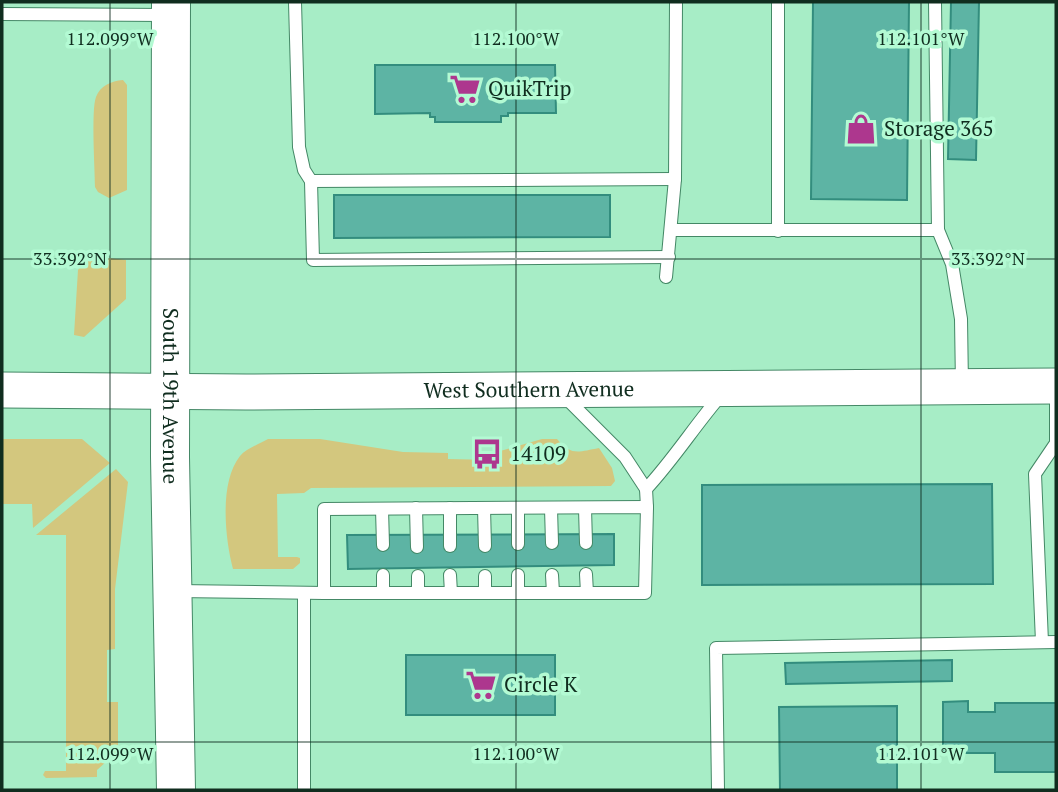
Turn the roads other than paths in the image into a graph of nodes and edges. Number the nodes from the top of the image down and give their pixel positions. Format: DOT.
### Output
graph roads {
  1 [pos="295,2"];
  2 [pos="676,2"];
  3 [pos="778,2"];
  4 [pos="935,2"];
  5 [pos="171,9"];
  6 [pos="2,14"];
  7 [pos="675,179"];
  8 [pos="311,181"];
  9 [pos="671,230"];
  10 [pos="938,230"];
  11 [pos="778,231"];
  12 [pos="669,257"];
  13 [pos="666,277"];
  14 [pos="962,386"];
  15 [pos="1056,386"];
  16 [pos="728,388"];
  17 [pos="558,389"];
  18 [pos="2,390"];
  19 [pos="170,391"];
  20 [pos="1056,391"];
  21 [pos="1056,443"];
  22 [pos="646,489"];
  23 [pos="647,507"];
  24 [pos="416,508"];
  25 [pos="450,508"];
  26 [pos="484,508"];
  27 [pos="518,508"];
  28 [pos="551,508"];
  29 [pos="585,508"];
  30 [pos="382,509"];
  31 [pos="586,542"];
  32 [pos="552,543"];
  33 [pos="518,544"];
  34 [pos="383,545"];
  35 [pos="450,546"];
  36 [pos="485,546"];
  37 [pos="417,547"];
  38 [pos="586,574"];
  39 [pos="383,575"];
  40 [pos="450,575"];
  41 [pos="518,575"];
  42 [pos="552,575"];
  43 [pos="418,576"];
  44 [pos="485,576"];
  45 [pos="172,591"];
  46 [pos="304,593"];
  47 [pos="324,593"];
  48 [pos="383,593"];
  49 [pos="418,593"];
  50 [pos="451,593"];
  51 [pos="485,593"];
  52 [pos="518,593"];
  53 [pos="552,593"];
  54 [pos="587,593"];
  55 [pos="1042,642"];
  56 [pos="1056,642"];
  57 [pos="176,790"];
  58 [pos="304,790"];
  59 [pos="718,790"];
  1 -- 8 [label="lane"];
  2 -- 7 [label="lane"];
  3 -- 11 [label="lane"];
  4 -- 10 [label="lane"];
  5 -- 6 [label="lane"];
  5 -- 19 [label="main road, South 19th Avenue"];
  7 -- 8 [label="lane"];
  7 -- 9 [label="lane"];
  8 -- 12 [label="lane"];
  9 -- 11 [label="lane"];
  9 -- 12 [label="lane"];
  10 -- 11 [label="lane"];
  10 -- 14 [label="lane"];
  12 -- 13 [label="lane"];
  14 -- 15 [label="main road, West Southern Avenue"];
  14 -- 16 [label="main road, West Southern Avenue"];
  16 -- 17 [label="main road, West Southern Avenue"];
  16 -- 22 [label="lane"];
  17 -- 19 [label="main road, West Southern Avenue"];
  17 -- 22 [label="lane"];
  18 -- 19 [label="main road, West Southern Avenue"];
  19 -- 45 [label="main road, South 19th Avenue"];
  20 -- 21 [label="lane"];
  21 -- 55 [label="lane"];
  22 -- 23 [label="lane"];
  23 -- 29 [label="lane"];
  23 -- 54 [label="lane"];
  24 -- 25 [label="lane"];
  24 -- 30 [label="lane"];
  24 -- 37 [label="lane"];
  25 -- 26 [label="lane"];
  25 -- 35 [label="lane"];
  26 -- 27 [label="lane"];
  26 -- 36 [label="lane"];
  27 -- 28 [label="lane"];
  27 -- 33 [label="lane"];
  28 -- 29 [label="lane"];
  28 -- 32 [label="lane"];
  29 -- 31 [label="lane"];
  30 -- 34 [label="lane"];
  30 -- 47 [label="lane"];
  38 -- 54 [label="lane"];
  39 -- 48 [label="lane"];
  40 -- 50 [label="lane"];
  41 -- 52 [label="lane"];
  42 -- 53 [label="lane"];
  43 -- 49 [label="lane"];
  44 -- 51 [label="lane"];
  45 -- 46 [label="lane"];
  45 -- 57 [label="main road, South 19th Avenue"];
  46 -- 47 [label="lane"];
  46 -- 58 [label="lane"];
  47 -- 48 [label="lane"];
  48 -- 49 [label="lane"];
  49 -- 50 [label="lane"];
  50 -- 51 [label="lane"];
  51 -- 52 [label="lane"];
  52 -- 53 [label="lane"];
  53 -- 54 [label="lane"];
  55 -- 56 [label="lane"];
  55 -- 59 [label="lane"];
}
